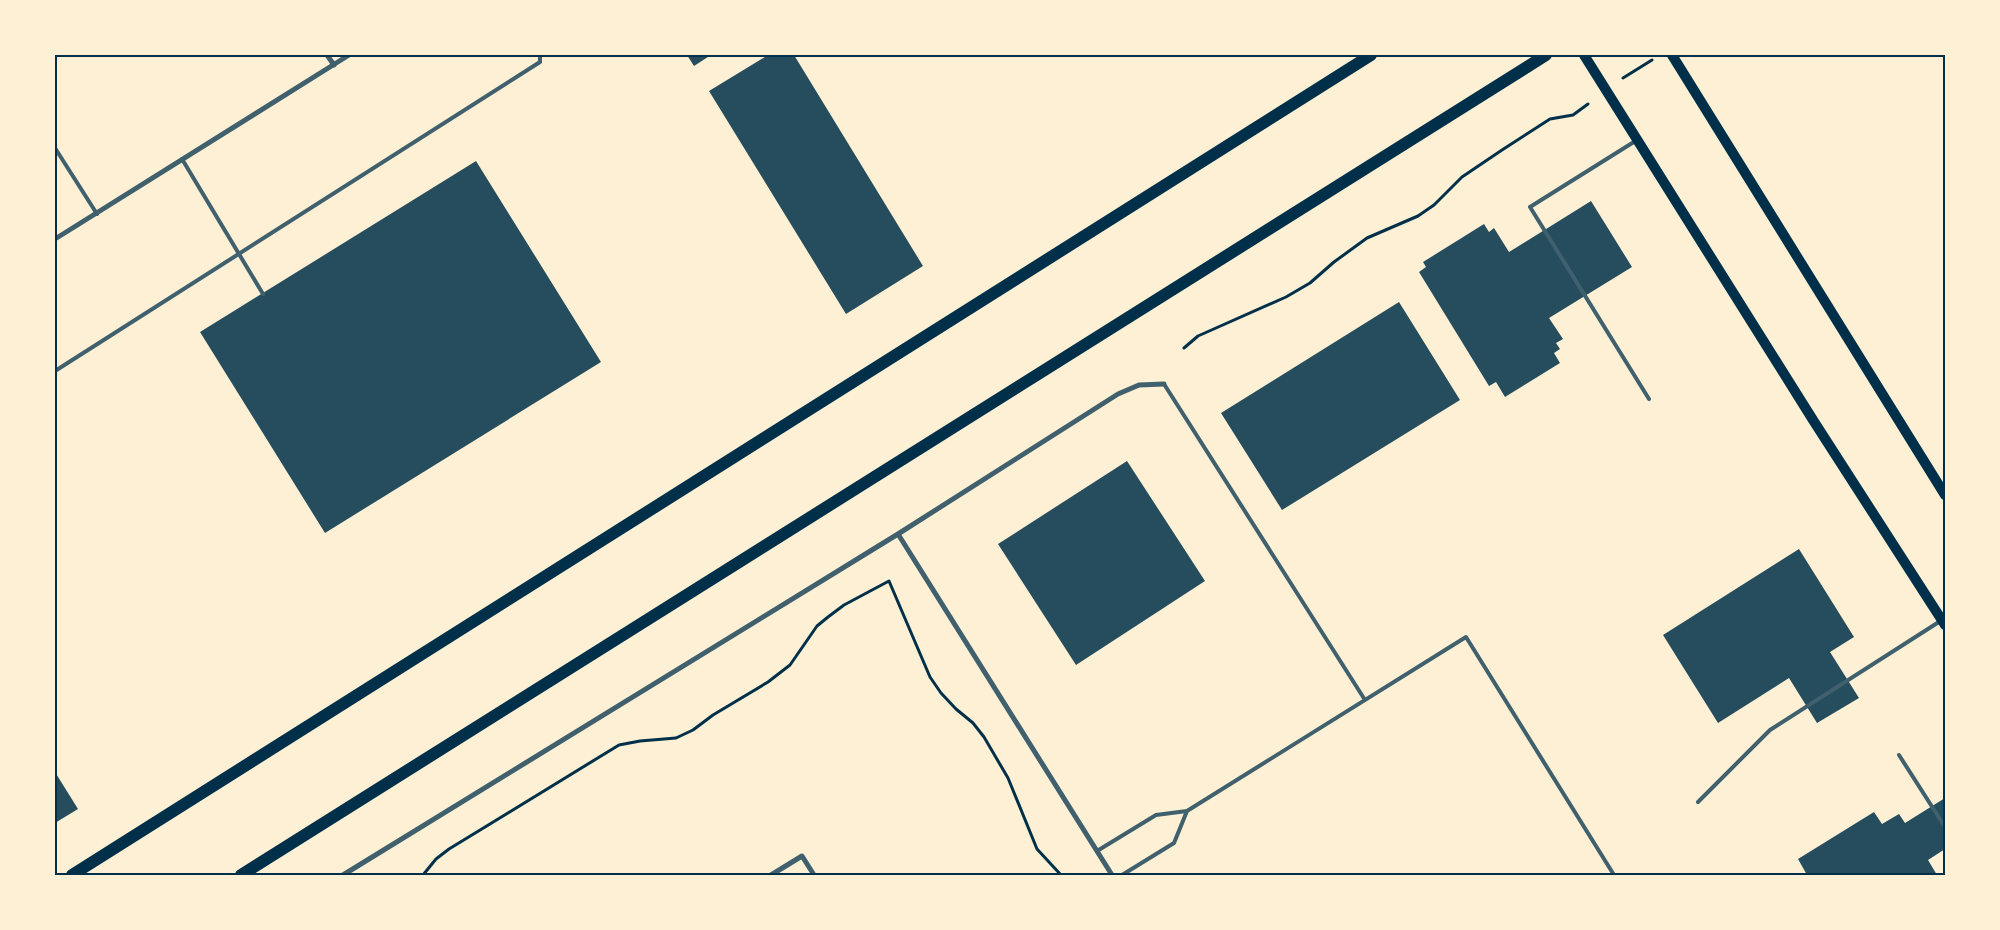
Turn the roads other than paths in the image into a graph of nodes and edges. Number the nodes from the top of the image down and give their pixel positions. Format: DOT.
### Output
graph roads {
  1 [pos="328,55"];
  2 [pos="350,55"];
  3 [pos="540,55"];
  4 [pos="1371,55"];
  5 [pos="1546,55"];
  6 [pos="1584,55"];
  7 [pos="1672,55"];
  8 [pos="334,65"];
  9 [pos="1637,140"];
  10 [pos="55,148"];
  11 [pos="182,160"];
  12 [pos="97,214"];
  13 [pos="55,239"];
  14 [pos="239,254"];
  15 [pos="263,294"];
  16 [pos="55,371"];
  17 [pos="1164,384"];
  18 [pos="1649,399"];
  19 [pos="1945,495"];
  20 [pos="898,534"];
  21 [pos="1943,622"];
  22 [pos="1365,700"];
  23 [pos="1899,755"];
  24 [pos="1698,802"];
  25 [pos="1187,811"];
  26 [pos="1945,827"];
  27 [pos="1097,851"];
  28 [pos="72,875"];
  29 [pos="241,875"];
  30 [pos="343,875"];
  31 [pos="771,875"];
  32 [pos="814,875"];
  33 [pos="1112,875"];
  34 [pos="1122,875"];
  35 [pos="1614,875"];
  1 -- 8 [label="street"];
  2 -- 8 [label="street"];
  3 -- 14 [label="lane"];
  4 -- 28 [label="main road"];
  5 -- 29 [label="main road"];
  6 -- 9 [label="main road"];
  7 -- 19 [label="main road"];
  8 -- 11 [label="street"];
  9 -- 18 [label="lane"];
  9 -- 21 [label="main road"];
  10 -- 12 [label="lane"];
  11 -- 12 [label="street"];
  11 -- 14 [label="lane"];
  12 -- 13 [label="street"];
  14 -- 15 [label="lane"];
  14 -- 16 [label="lane"];
  17 -- 20 [label="street"];
  17 -- 22 [label="lane"];
  20 -- 27 [label="street"];
  20 -- 30 [label="street"];
  21 -- 24 [label="lane"];
  22 -- 25 [label="lane"];
  22 -- 35 [label="lane"];
  23 -- 26 [label="lane"];
  25 -- 27 [label="lane"];
  25 -- 34 [label="lane"];
  27 -- 33 [label="street"];
  31 -- 32 [label="street"];
}
